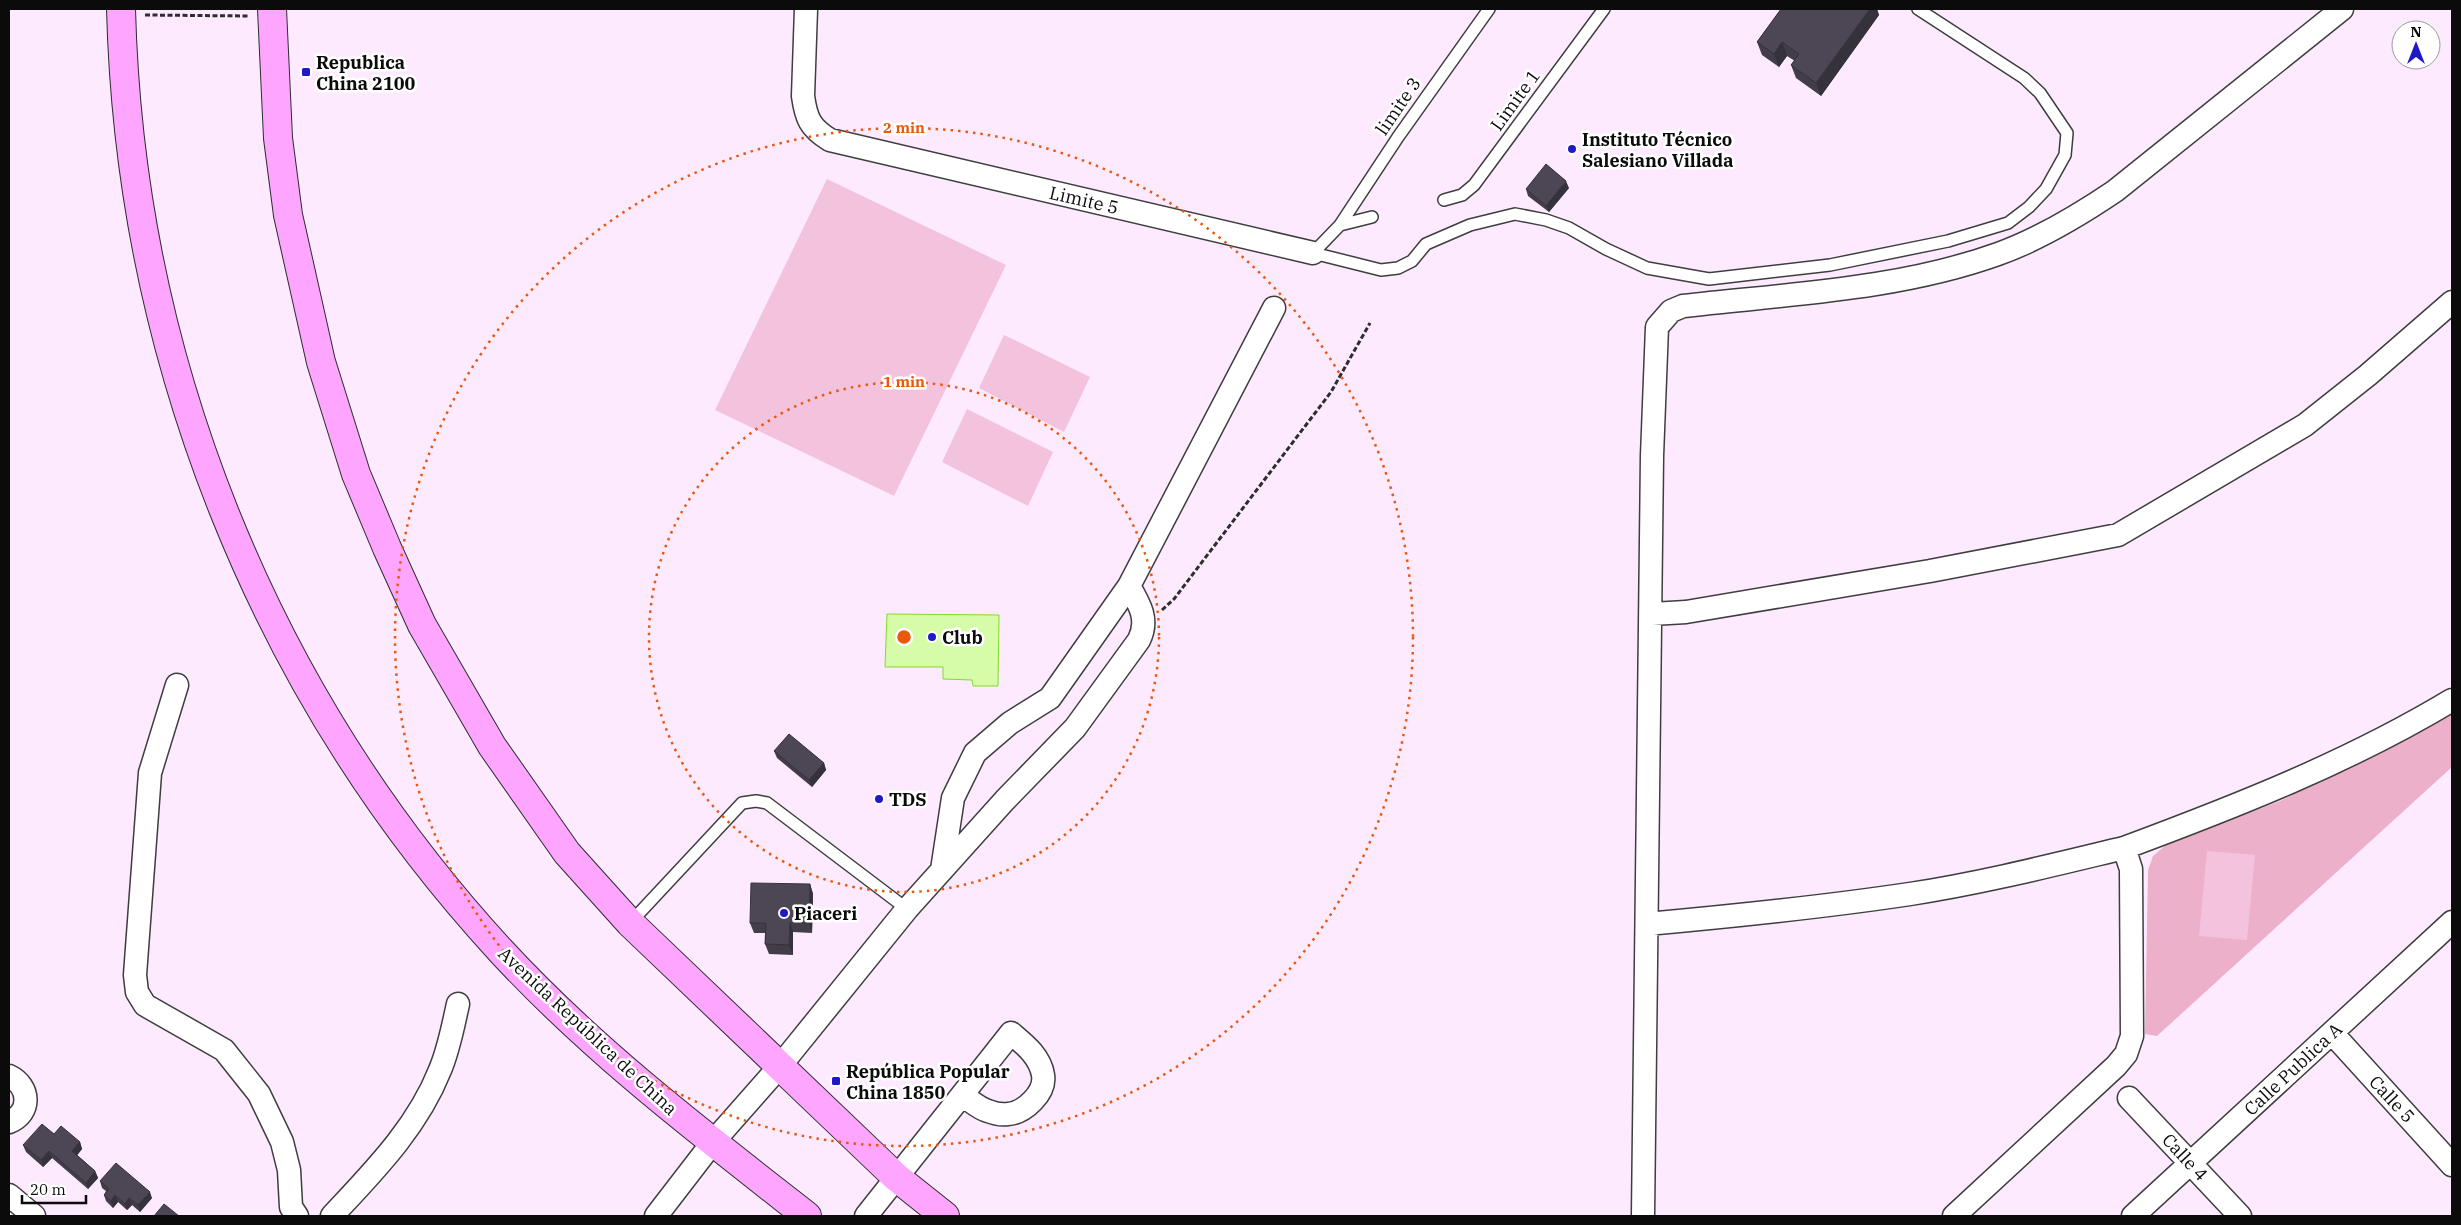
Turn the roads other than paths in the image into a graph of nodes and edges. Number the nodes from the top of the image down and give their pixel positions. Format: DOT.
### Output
graph roads {
  1 [pos="806,9"];
  2 [pos="1489,9"];
  3 [pos="1604,9"];
  4 [pos="1918,9"];
  5 [pos="2342,9"];
  6 [pos="129,12"];
  7 [pos="272,13"];
  8 [pos="1444,200"];
  9 [pos="1372,217"];
  10 [pos="1340,225"];
  11 [pos="1313,253"];
  12 [pos="2452,302"];
  13 [pos="1274,308"];
  14 [pos="1129,586"];
  15 [pos="1652,614"];
  16 [pos="177,685"];
  17 [pos="2452,700"];
  18 [pos="2124,848"];
  19 [pos="942,870"];
  20 [pos="907,909"];
  21 [pos="2452,922"];
  22 [pos="630,923"];
  23 [pos="1647,924"];
  24 [pos="458,1004"];
  25 [pos="2332,1033"];
  26 [pos="780,1066"];
  27 [pos="9,1076"];
  28 [pos="962,1095"];
  29 [pos="2129,1098"];
  30 [pos="9,1122"];
  31 [pos="713,1142"];
  32 [pos="2191,1163"];
  33 [pos="2452,1165"];
  34 [pos="896,1177"];
  35 [pos="9,1195"];
  36 [pos="663,1211"];
  37 [pos="34,1216"];
  38 [pos="297,1216"];
  39 [pos="332,1216"];
  40 [pos="807,1216"];
  41 [pos="866,1216"];
  42 [pos="946,1216"];
  43 [pos="1643,1216"];
  44 [pos="1954,1216"];
  45 [pos="2133,1216"];
  46 [pos="2240,1216"];
  1 -- 11 [label="street, Limite 5"];
  2 -- 10 [label="lane, limite 3"];
  3 -- 8 [label="lane, Limite 1"];
  4 -- 11 [label="lane"];
  5 -- 15 [label="street"];
  6 -- 31 [label="main road, Avenida República de China"];
  7 -- 22 [label="main road"];
  9 -- 10 [label="lane"];
  10 -- 11 [label="lane, limite 3"];
  12 -- 15 [label="street"];
  13 -- 14 [label="street"];
  14 -- 19 [label="street"];
  14 -- 19 [label="street"];
  15 -- 23 [label="street"];
  16 -- 38 [label="street"];
  17 -- 18 [label="street"];
  18 -- 23 [label="street"];
  18 -- 44 [label="street"];
  19 -- 20 [label="street"];
  20 -- 22 [label="lane"];
  20 -- 26 [label="street"];
  21 -- 25 [label="street, Calle Publica A"];
  22 -- 26 [label="main road"];
  23 -- 43 [label="street"];
  24 -- 39 [label="street"];
  25 -- 32 [label="street, Calle Publica A"];
  25 -- 33 [label="street, Calle 5"];
  26 -- 31 [label="street"];
  26 -- 34 [label="main road"];
  27 -- 30 [label="street"];
  28 -- 34 [label="street"];
  29 -- 32 [label="street, Calle 4"];
  31 -- 36 [label="street"];
  31 -- 40 [label="main road, Avenida República de China"];
  32 -- 45 [label="street, Calle Publica A"];
  32 -- 46 [label="street, Calle 4"];
  34 -- 41 [label="street"];
  34 -- 42 [label="main road"];
  35 -- 37 [label="street"];
}
